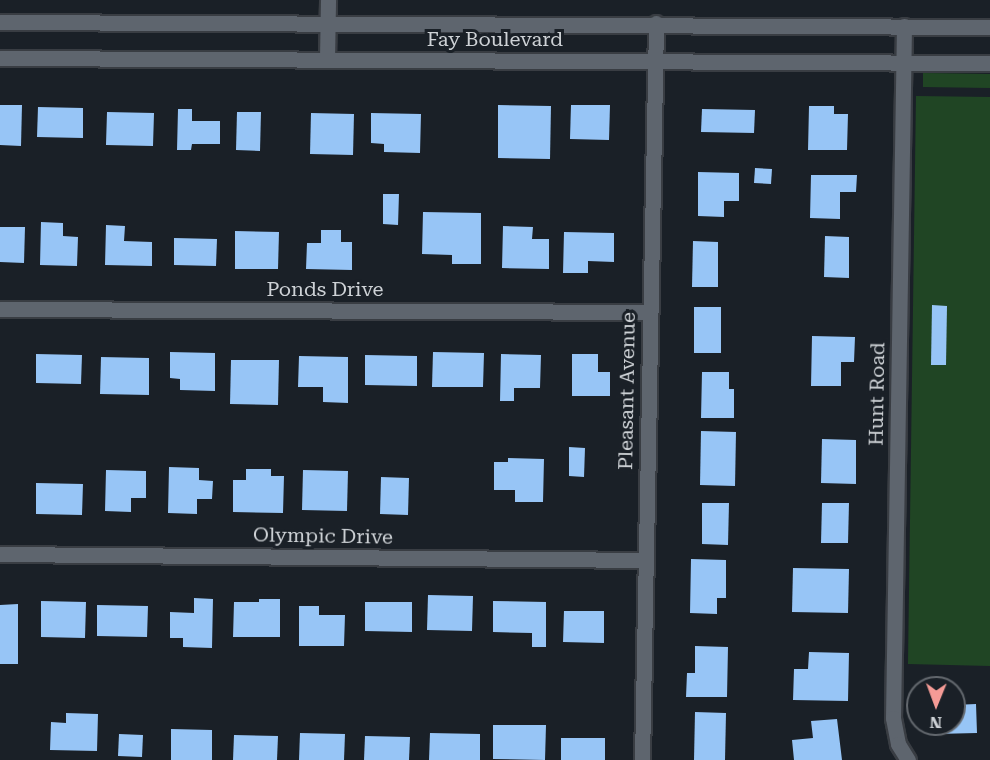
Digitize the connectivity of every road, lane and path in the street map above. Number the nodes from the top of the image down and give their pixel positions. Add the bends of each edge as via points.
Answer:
1 (328, 0) edge
2 (0, 22) edge
3 (327, 23) junction
4 (656, 23) junction
5 (904, 26) junction
6 (990, 27) edge
7 (0, 58) edge
8 (327, 59) junction
9 (655, 60) junction
10 (903, 63) junction
11 (990, 63) edge
12 (0, 309) edge
13 (649, 312) junction
14 (0, 554) edge
15 (646, 560) junction
16 (642, 760) edge
17 (908, 760) edge

1 - 3 street
2 - 3 street, Fay Boulevard
3 - 4 street, Fay Boulevard
3 - 8 street
4 - 5 street, Fay Boulevard
4 - 9 street, Pleasant Avenue
5 - 6 street, Fay Boulevard
5 - 10 street, Hunt Road
7 - 8 street, Fay Boulevard
8 - 9 street, Fay Boulevard
9 - 10 street, Fay Boulevard
9 - 13 street, Pleasant Avenue
10 - 11 street, Fay Boulevard
10 - 17 street, Hunt Road via 893,718 898,744
12 - 13 street, Ponds Drive
13 - 15 street, Pleasant Avenue
14 - 15 street, Olympic Drive
15 - 16 street, Pleasant Avenue

